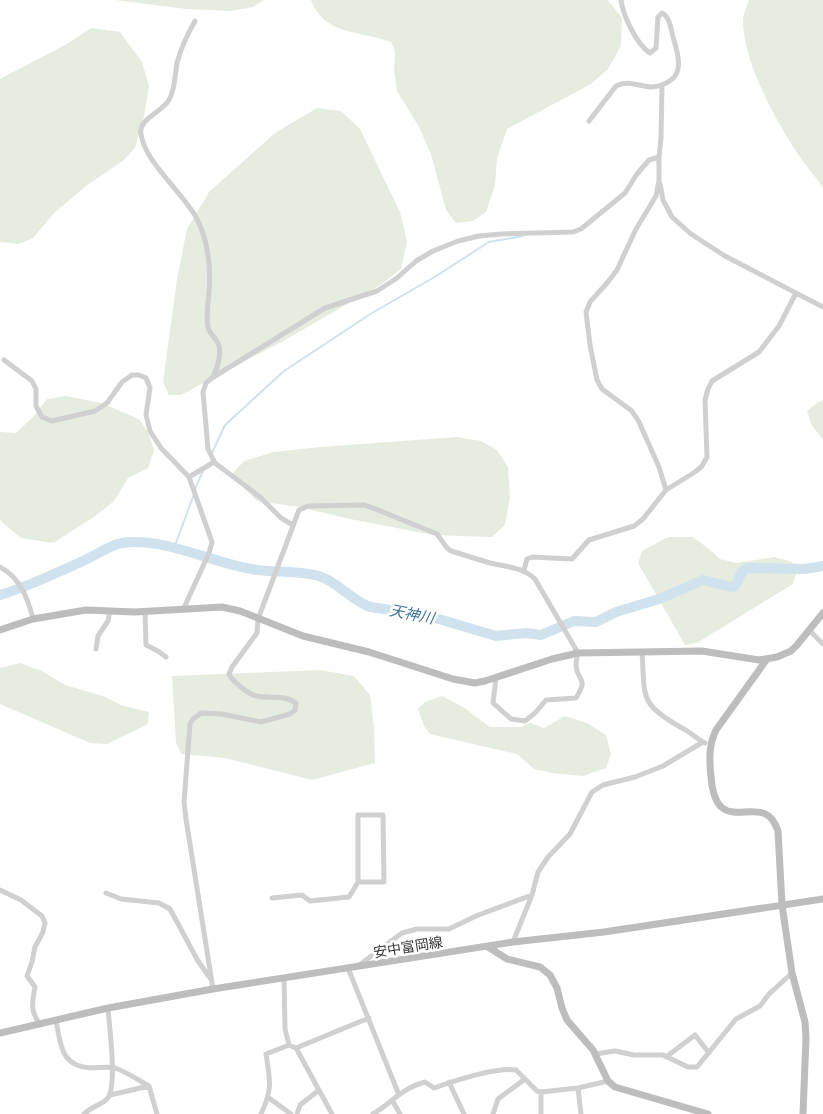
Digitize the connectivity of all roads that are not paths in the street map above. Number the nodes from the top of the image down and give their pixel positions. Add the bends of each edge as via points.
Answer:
1 (621, 0) edge
2 (195, 22) dead end
3 (662, 86) junction
4 (589, 121) dead end
5 (659, 157) junction
6 (659, 181) junction
7 (796, 293) junction
8 (823, 307) edge
9 (4, 360) dead end
10 (212, 378) junction
11 (214, 462) junction
12 (190, 477) junction
13 (666, 490) junction
14 (293, 525) junction
15 (0, 567) edge
16 (524, 570) junction
17 (183, 610) junction
18 (110, 611) junction
19 (145, 612) junction
20 (823, 613) edge
21 (33, 619) junction
22 (258, 619) junction
23 (0, 630) edge
24 (810, 631) junction
25 (823, 644) edge
26 (96, 649) dead end
27 (642, 652) junction
28 (578, 653) junction
29 (166, 657) dead end
30 (767, 659) junction
31 (496, 678) junction
32 (706, 743) junction
33 (358, 882) junction
34 (0, 890) edge
35 (106, 893) dead end
36 (532, 895) junction
37 (272, 898) dead end
38 (823, 899) edge
39 (782, 905) junction
40 (513, 942) junction
41 (488, 947) junction
42 (352, 968) junction
43 (792, 974) junction
44 (284, 978) junction
45 (212, 980) junction
46 (213, 989) junction
47 (108, 1008) junction
48 (369, 1018) junction
49 (56, 1021) junction
50 (40, 1025) junction
51 (0, 1033) edge
52 (290, 1045) junction
53 (296, 1048) junction
54 (709, 1052) junction
55 (595, 1054) junction
56 (666, 1057) junction
57 (113, 1067) junction
58 (525, 1079) junction
59 (608, 1081) junction
60 (449, 1082) junction
61 (149, 1086) junction
62 (578, 1088) junction
63 (318, 1090) junction
64 (541, 1092) junction
65 (110, 1095) junction
66 (399, 1095) junction
67 (269, 1098) junction
68 (392, 1100) junction
69 (84, 1114) edge
70 (157, 1114) edge
71 (261, 1114) edge
72 (291, 1114) edge
73 (298, 1114) edge
74 (332, 1114) edge
75 (374, 1114) edge
76 (400, 1114) edge
77 (464, 1114) edge
78 (493, 1114) edge
79 (541, 1114) edge
80 (581, 1114) edge
81 (708, 1114) edge
82 (803, 1114) edge

1 - 3 street via 629,24 650,53 656,48 658,17 664,14 668,21 679,66 676,77
2 - 10 street via 181,51 170,99 164,108 148,119 140,133 154,163 197,219 207,250 210,281 208,330 219,346 216,372
3 - 4 street via 650,88 621,83
3 - 5 street
5 - 6 street
5 - 10 street via 649,160 626,193 581,229 573,232 494,234 458,241 433,251 377,291 326,308
6 - 7 street via 664,200 678,223 725,256
6 - 13 street via 654,201 636,229 617,270 590,302 586,312 597,380 602,389 632,411 659,467
7 - 8 street
7 - 13 street via 779,326 759,352 712,382 706,400 707,457 695,472
9 - 12 street via 32,382 36,389 36,406 42,417 52,421 95,410 107,403 124,380 132,375 143,376 150,388 146,415 150,431 161,448
10 - 11 street via 203,392 208,449
11 - 12 street
11 - 14 street
12 - 17 street via 212,542
13 - 16 street via 634,526 589,540 572,559 527,559
14 - 16 street via 299,510 308,506 364,505 437,534 451,551
14 - 22 street
15 - 21 street via 8,571 28,598
16 - 28 street via 535,580
17 - 19 street
17 - 22 street via 222,607
18 - 19 street
18 - 21 street via 86,610
18 - 26 street via 108,621 98,636
19 - 29 street via 146,645
20 - 24 street
21 - 23 street
22 - 31 street via 303,636 369,652 453,679 475,683
22 - 45 street via 257,633 229,674 233,681 256,696 292,700 296,703 295,710 261,722 201,713 190,724 185,810
24 - 25 street
24 - 30 street via 791,651
27 - 28 street
27 - 30 street via 702,652
27 - 32 street via 644,693 650,706
28 - 31 street
28 - 31 street via 576,666 582,687 576,698 546,700 525,720 511,718 493,703
30 - 32 street
32 - 36 street via 663,766 603,784 592,792 570,834 538,872
32 - 39 street via 712,791 718,804 729,812 764,813 776,825
33 - 33 street via 358,815 383,815 384,882
33 - 37 street via 349,898 310,901 302,895
34 - 50 street via 21,900 42,916 45,923 27,976 36,987 31,1005
35 - 45 street via 121,899 159,903 170,909 198,962
36 - 40 street
36 - 42 street via 449,929 417,929 402,933
38 - 39 street, 安中富岡線
39 - 40 street, 安中富岡線
39 - 43 street
40 - 41 street, 安中富岡線
41 - 42 street, 安中富岡線
41 - 55 street via 507,959 546,971 557,988 567,1020
42 - 44 street, 安中富岡線
42 - 48 street
43 - 54 street via 760,1006 736,1019
43 - 82 street via 806,1038
44 - 46 street, 安中富岡線
44 - 52 street via 285,1029
45 - 46 street
46 - 47 street, 安中富岡線
47 - 49 street, 安中富岡線
47 - 57 street
48 - 53 street
48 - 66 street
49 - 50 street, 安中富岡線
49 - 57 street via 62,1051 68,1060 82,1067
50 - 51 street, 安中富岡線
52 - 53 street
52 - 67 street via 266,1054 271,1084
53 - 63 street
54 - 56 street via 697,1066 688,1067
54 - 56 street via 695,1035
55 - 56 street via 615,1051
55 - 59 street
57 - 61 street
57 - 65 street
58 - 60 street via 510,1069
58 - 64 street
58 - 78 street via 498,1099
59 - 62 street
59 - 81 street via 622,1090
60 - 66 street via 434,1088 425,1082 417,1084
60 - 77 street
61 - 65 street
61 - 70 street
62 - 64 street
62 - 80 street
63 - 73 street via 300,1106
63 - 74 street
64 - 79 street
65 - 69 street
66 - 68 street
67 - 71 street
67 - 72 street
68 - 75 street
68 - 76 street

